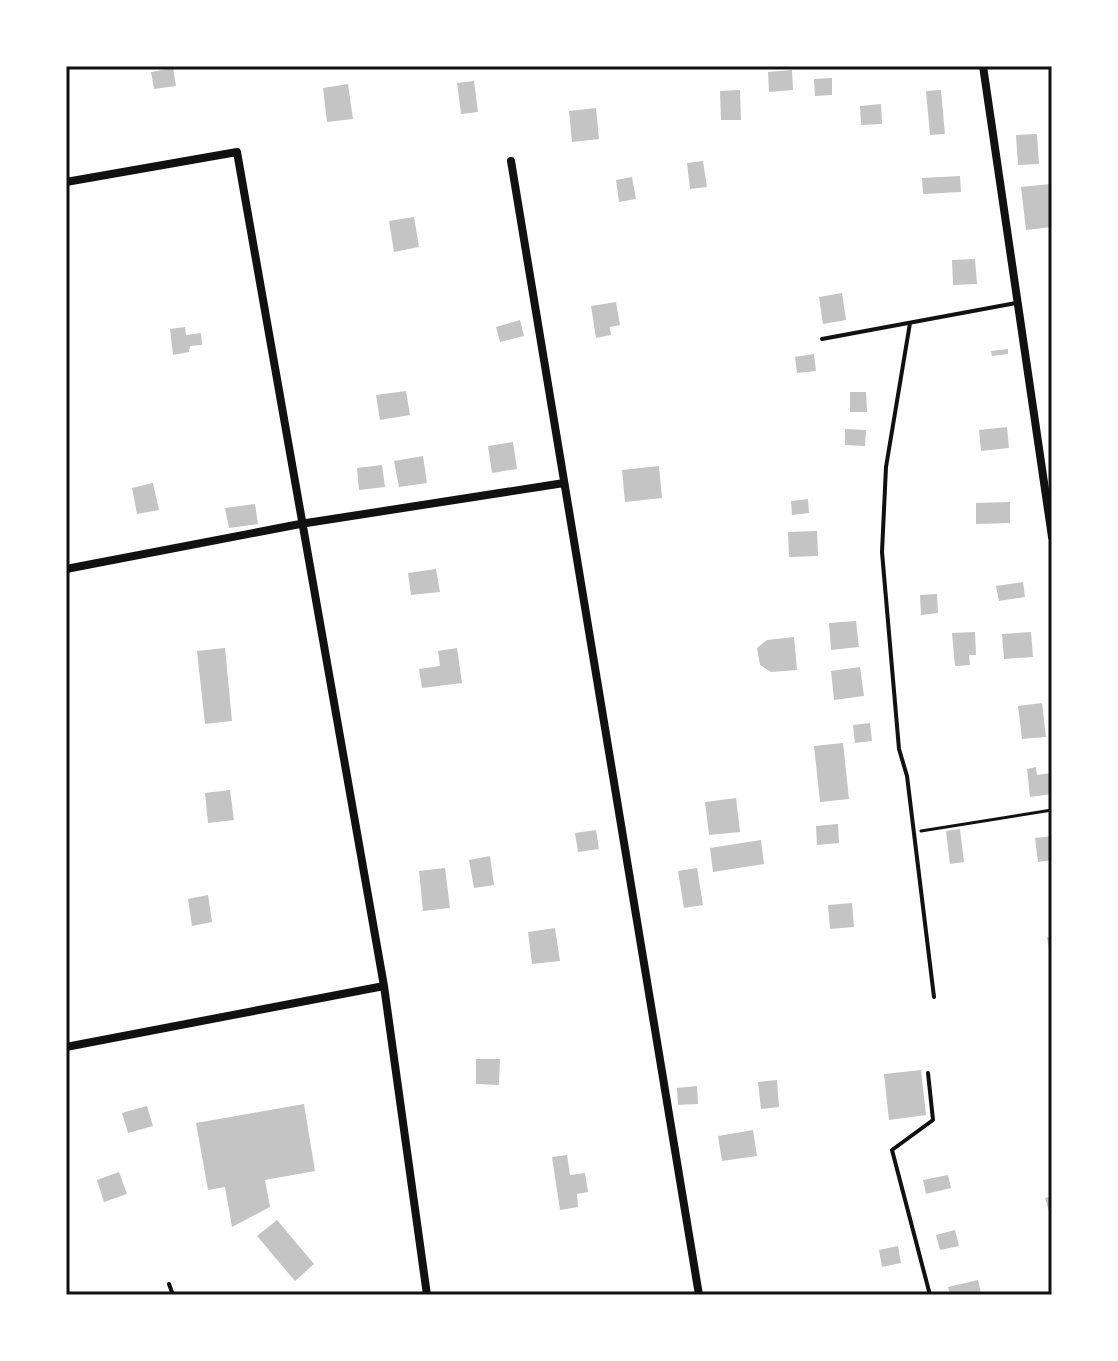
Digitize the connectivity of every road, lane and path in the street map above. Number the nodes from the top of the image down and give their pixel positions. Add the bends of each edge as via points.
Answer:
1 (983, 66) edge
2 (511, 161) dead end
3 (66, 182) edge
4 (1019, 303) junction
5 (910, 323) junction
6 (822, 339) dead end
7 (564, 483) junction
8 (300, 524) junction
9 (1052, 537) edge
10 (66, 569) edge
11 (1052, 810) edge
12 (914, 832) junction
13 (384, 986) junction
14 (934, 997) dead end
15 (66, 1047) edge
16 (928, 1073) dead end
17 (169, 1284) dead end
18 (173, 1295) edge
19 (427, 1295) edge
20 (699, 1295) edge
21 (930, 1295) edge

1 - 4 street
2 - 7 street
3 - 8 street via 237,152
4 - 5 lane
4 - 9 street
5 - 6 lane
5 - 12 lane via 886,467 882,552 899,749
7 - 8 street
7 - 20 street
8 - 10 street
8 - 13 street
11 - 12 path
12 - 14 lane
13 - 15 street
13 - 19 street
16 - 21 lane via 933,1120 892,1150
17 - 18 lane

